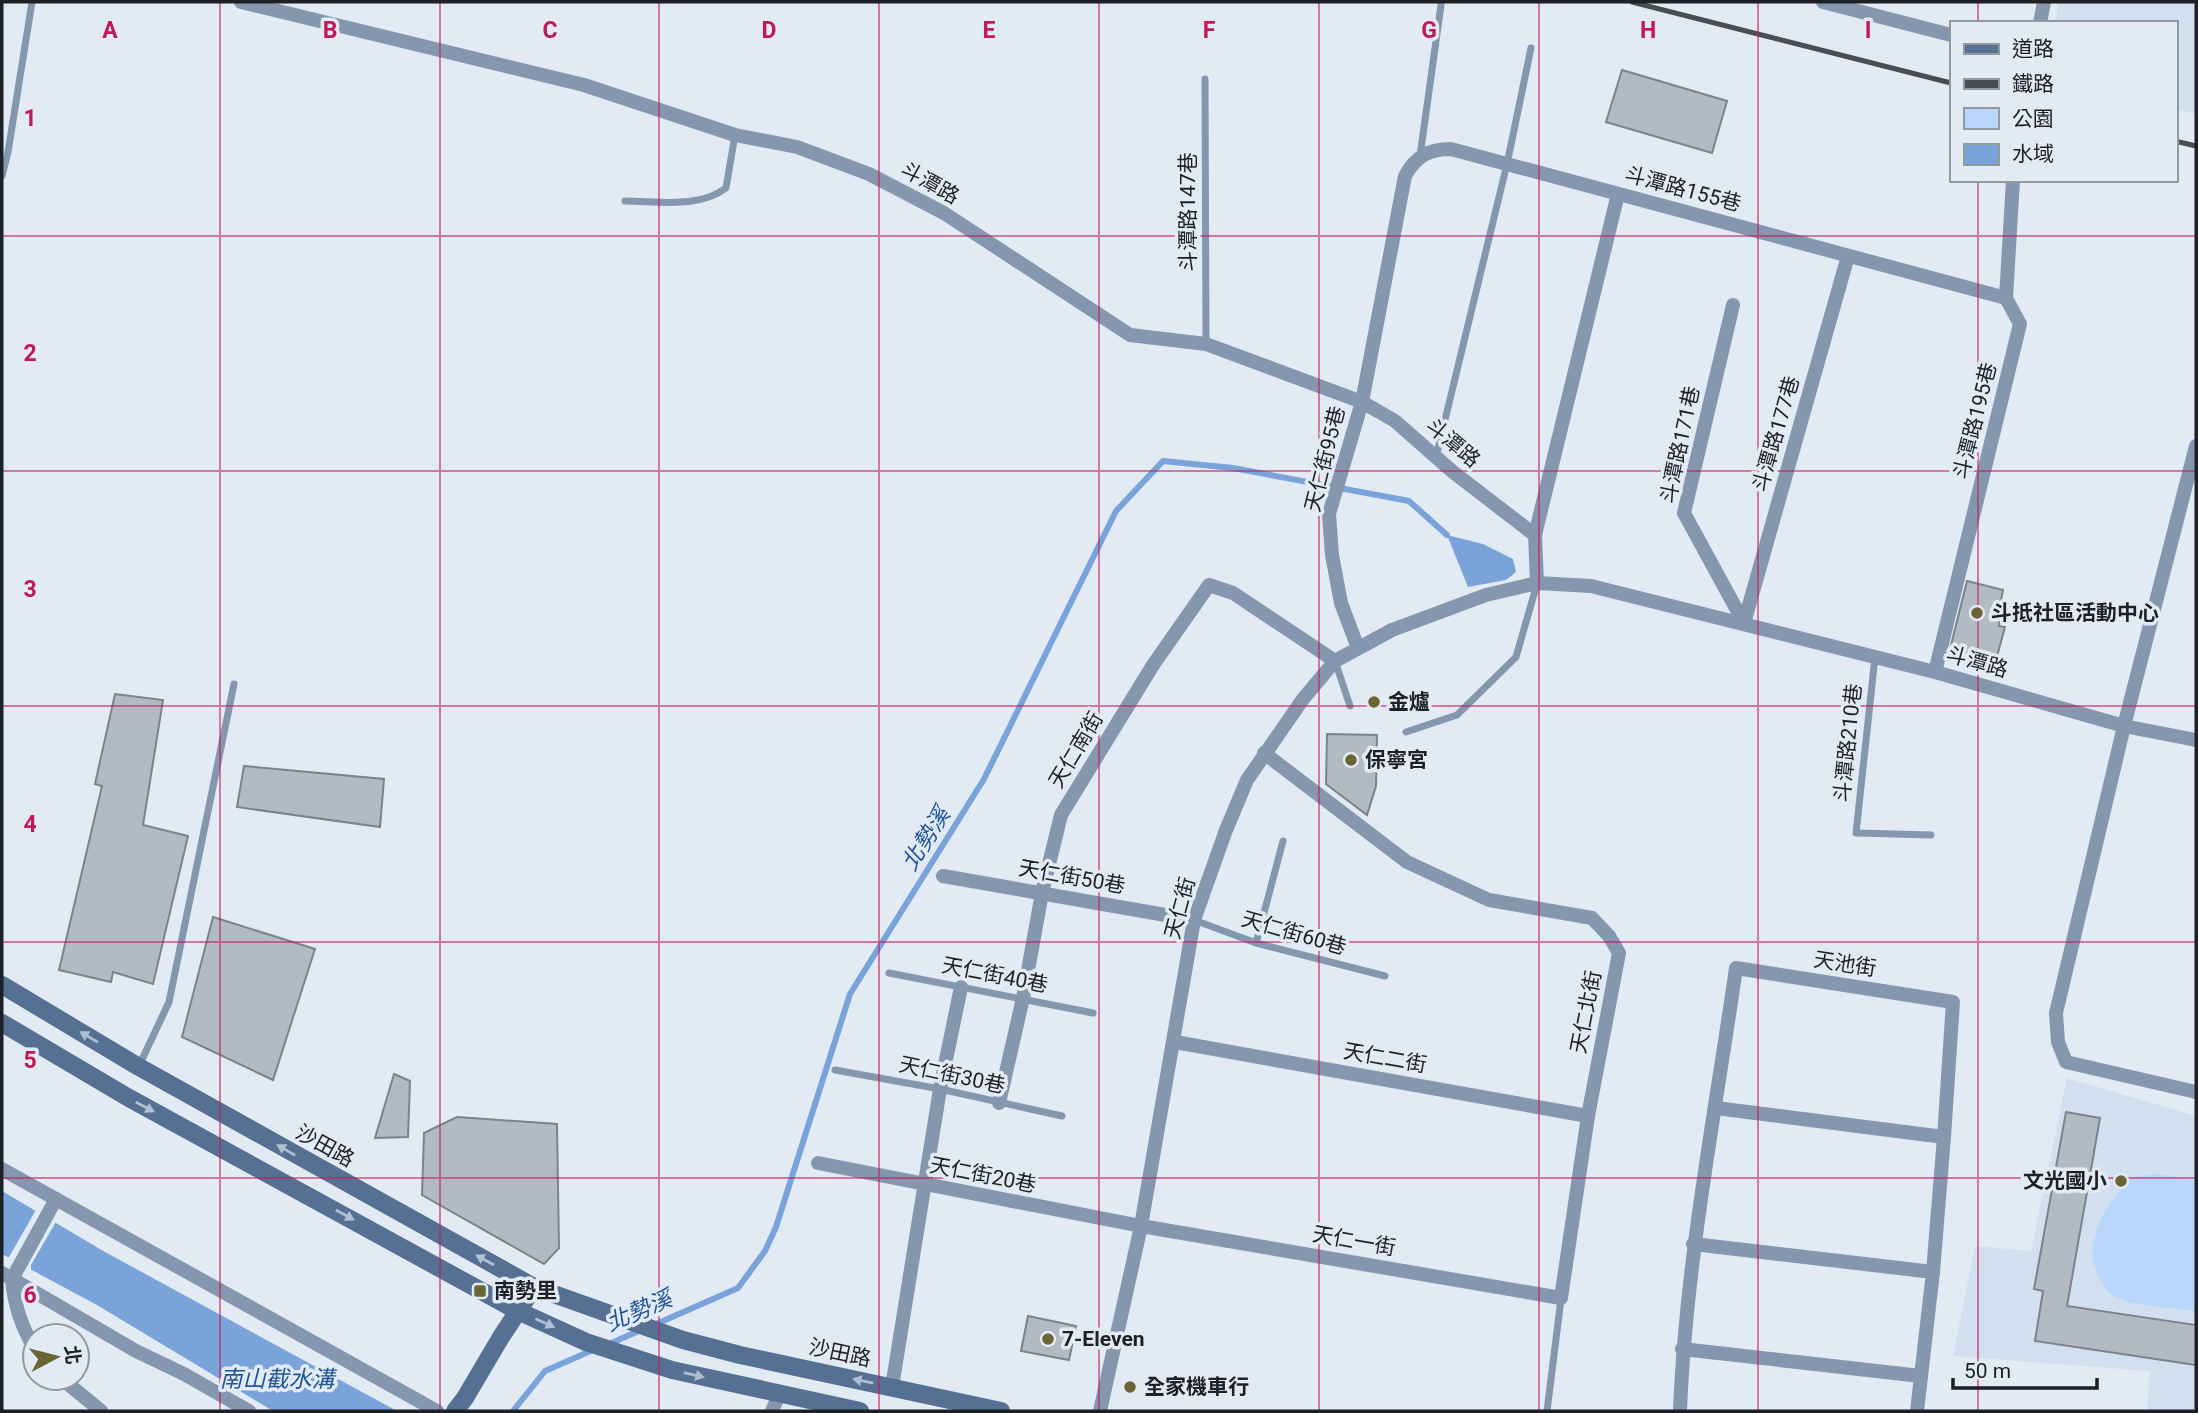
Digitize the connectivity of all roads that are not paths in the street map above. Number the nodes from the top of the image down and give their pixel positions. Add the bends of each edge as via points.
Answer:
1 (32, 2) edge
2 (241, 2) edge
3 (1823, 2) edge
4 (2044, 2) edge
5 (1441, 5) dead end
6 (2040, 21) edge
7 (1950, 35) edge
8 (1531, 48) dead end
9 (1205, 79) dead end
10 (735, 135) junction
11 (1420, 156) junction
12 (1507, 164) junction
13 (2, 176) edge
14 (2013, 182) edge
15 (1618, 194) junction
16 (625, 201) dead end
17 (1848, 256) junction
18 (2006, 299) junction
19 (1733, 304) dead end
20 (1206, 344) junction
21 (1362, 402) junction
22 (2196, 446) edge
23 (1436, 457) junction
24 (1535, 535) junction
25 (1537, 583) junction
26 (1744, 623) junction
27 (1358, 648) junction
28 (1875, 657) junction
29 (1335, 661) junction
30 (1936, 672) junction
31 (234, 684) dead end
32 (1350, 706) dead end
33 (2124, 726) junction
34 (1406, 732) dead end
35 (2196, 740) edge
36 (1264, 753) junction
37 (1931, 835) dead end
38 (1283, 841) dead end
39 (943, 876) dead end
40 (1042, 894) junction
41 (1194, 920) junction
42 (1256, 943) junction
43 (889, 972) dead end
44 (1385, 976) dead end
45 (2, 985) edge
46 (961, 987) junction
47 (1023, 998) junction
48 (1093, 1013) dead end
49 (2, 1023) edge
50 (1175, 1042) junction
51 (139, 1067) junction
52 (835, 1070) dead end
53 (940, 1089) junction
54 (2196, 1092) edge
55 (999, 1103) junction
56 (1716, 1108) junction
57 (1062, 1116) dead end
58 (1588, 1116) junction
59 (1944, 1137) junction
60 (818, 1163) dead end
61 (2, 1169) edge
62 (926, 1186) junction
63 (56, 1199) junction
64 (1141, 1226) junction
65 (1693, 1244) junction
66 (1933, 1272) junction
67 (7, 1276) edge
68 (534, 1287) junction
69 (1561, 1298) junction
70 (518, 1311) junction
71 (22, 1322) edge
72 (1682, 1349) junction
73 (1921, 1376) junction
74 (892, 1387) junction
75 (78, 1392) edge
76 (776, 1403) edge
77 (101, 1411) edge
78 (249, 1411) edge
79 (437, 1411) edge
80 (455, 1411) edge
81 (860, 1411) edge
82 (1002, 1411) edge
83 (1100, 1411) edge
84 (1547, 1411) edge
85 (1680, 1411) edge
86 (1917, 1411) edge

1 - 13 lane
2 - 10 street, 斗潭路 via 584,85
3 - 7 street
4 - 6 street
5 - 11 lane
8 - 12 lane
9 - 20 lane, 斗潭路147巷
10 - 16 lane via 726,188 714,197 692,202
10 - 20 street, 斗潭路 via 797,147 869,174 944,213 1130,335
11 - 12 street, 斗潭路155巷 via 1435,149 1451,149
11 - 21 street via 1405,176
12 - 15 street, 斗潭路155巷
12 - 23 lane
14 - 18 street, 斗潭路195巷
15 - 17 street, 斗潭路155巷
15 - 24 street
17 - 18 street, 斗潭路155巷
17 - 26 street, 斗潭路177巷
18 - 30 street, 斗潭路195巷 via 2020,324
19 - 26 street, 斗潭路171巷 via 1684,513
20 - 21 street, 斗潭路
21 - 23 street, 斗潭路 via 1395,421
21 - 27 street, 天仁街95巷 via 1329,514 1341,603
22 - 33 street
23 - 24 street, 斗潭路
24 - 25 street
25 - 26 street, 斗潭路 via 1591,586
25 - 27 street, 天仁街 via 1448,607
25 - 34 lane via 1517,657 1457,715
26 - 28 street, 斗潭路
27 - 29 street, 天仁街
28 - 30 street, 斗潭路
28 - 37 lane, 斗潭路210巷 via 1856,833
29 - 32 lane
29 - 36 street, 天仁街
29 - 40 street, 天仁南街 via 1233,593 1209,585 1153,665 1061,815
30 - 33 street, 斗潭路
31 - 51 lane via 169,1002
33 - 35 street, 斗潭路
33 - 54 street via 2056,1013 2057,1042 2066,1062
36 - 41 street, 天仁街 via 1231,818
36 - 58 street, 天仁北街 via 1407,862 1489,900 1592,918 1609,936 1619,953
38 - 42 lane
39 - 40 street, 天仁街50巷
40 - 41 street, 天仁街50巷
40 - 47 street, 天仁南街
41 - 42 lane, 天仁街60巷
41 - 50 street, 天仁街
42 - 44 lane, 天仁街60巷
43 - 46 lane, 天仁街40巷
51 -> 45 street, 沙田路
46 - 47 lane, 天仁街40巷
46 - 53 street
47 - 48 lane, 天仁街40巷
47 - 55 street, 天仁南街
49 -> 70 street via 129,1098
50 - 58 street, 天仁二街
50 - 64 street, 天仁街
68 -> 51 street, 沙田路
52 - 53 lane, 天仁街30巷
53 - 55 lane, 天仁街30巷
53 - 62 street
55 - 57 lane, 天仁街30巷
56 - 59 street
56 - 59 street, 天池街 via 1736,968 1953,1002
56 - 65 street, 天池街
58 - 69 street, 天仁北街
59 - 66 street, 天池街
60 - 62 street, 天仁街20巷
61 - 63 street
62 - 64 street, 天仁街20巷
62 - 74 street
63 - 67 street
63 - 79 street
64 - 69 street, 天仁一街
64 - 83 street, 天仁街
65 - 66 street
65 - 72 street, 天池街
66 - 73 street, 天池街
67 - 71 street
67 - 78 street
68 - 70 street
74 -> 68 street, 沙田路 via 740,1355
69 - 84 lane, 天仁北街
70 -> 76 street via 628,1357
70 - 80 street
72 - 73 street
72 - 85 street, 天池街
73 - 86 street, 天池街
74 - 82 street, 沙田路
75 - 77 street
76 - 81 street

